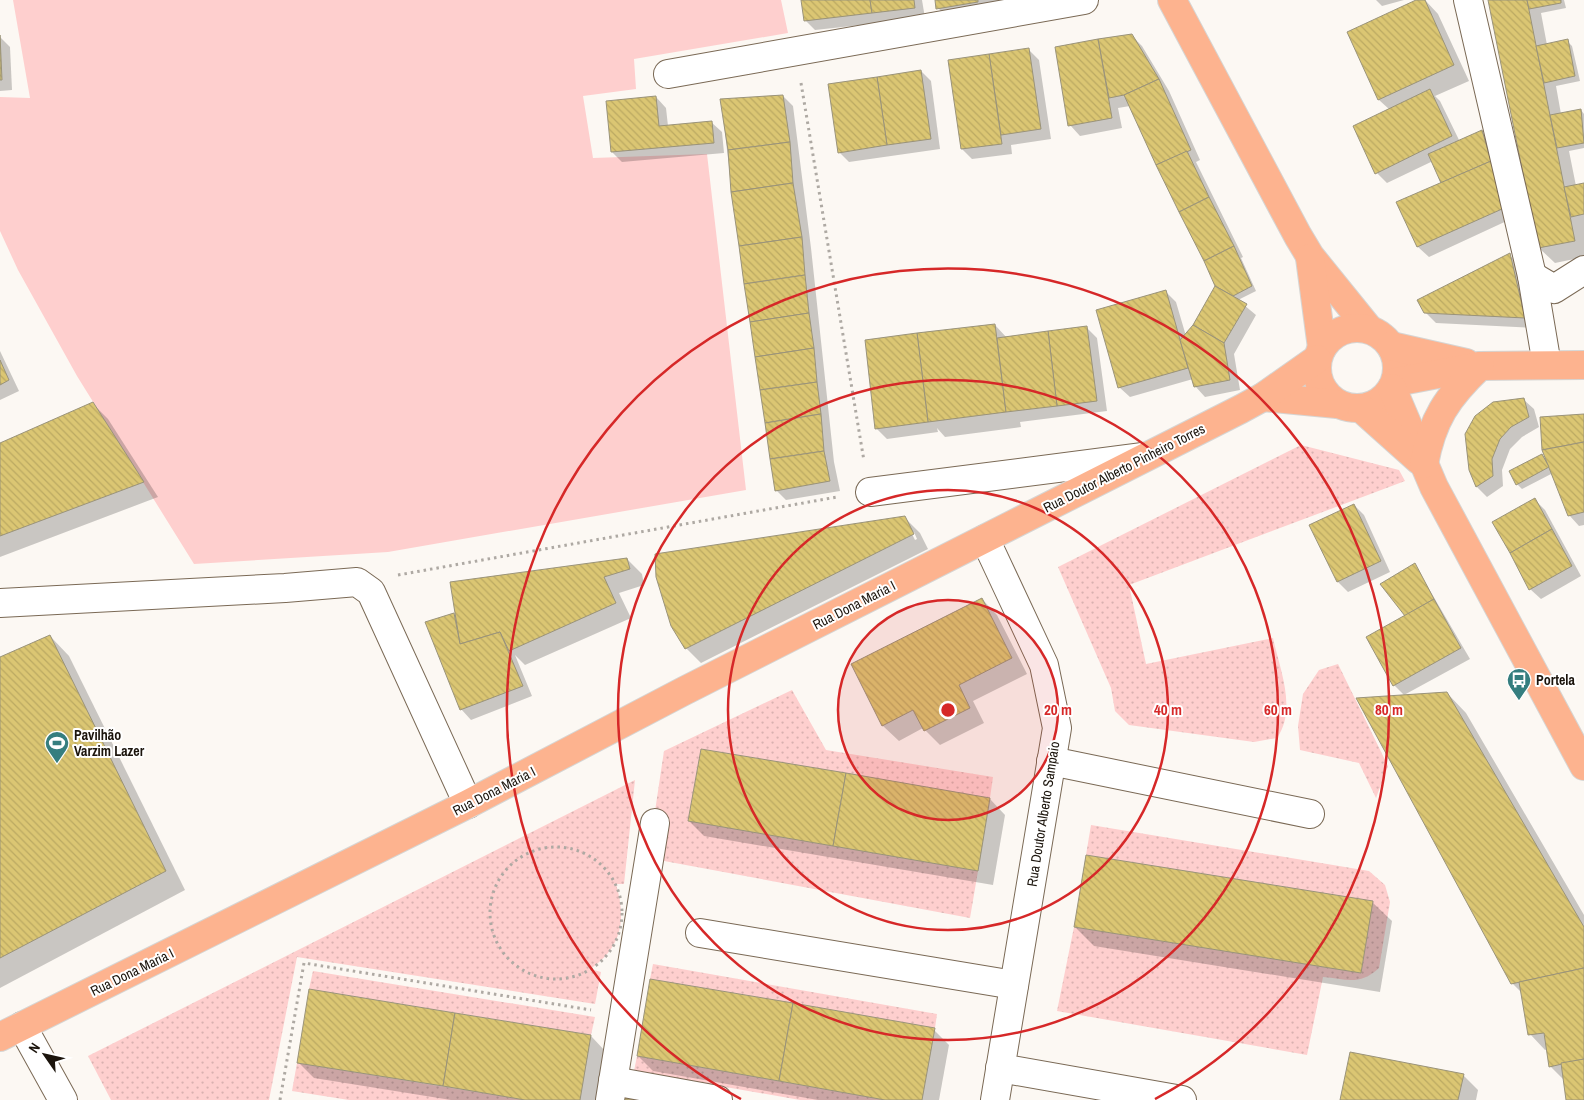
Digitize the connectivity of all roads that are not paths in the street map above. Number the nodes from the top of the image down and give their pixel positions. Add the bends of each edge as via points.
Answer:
1 (1084, 0) edge
2 (1172, 0) edge
3 (1468, 0) edge
4 (668, 74) dead end
5 (1310, 256) junction
6 (1584, 270) edge
7 (1532, 276) junction
8 (1369, 329) junction
9 (1391, 346) junction
10 (1320, 353) junction
11 (1546, 365) junction
12 (1584, 365) edge
13 (1480, 366) junction
14 (1394, 385) junction
15 (1263, 397) junction
16 (1349, 406) junction
17 (1144, 457) junction
18 (1424, 464) junction
19 (870, 492) road end
20 (985, 539) junction
21 (0, 603) edge
22 (1052, 761) junction
23 (1584, 766) edge
24 (468, 804) junction
25 (1310, 814) dead end
26 (655, 823) dead end
27 (700, 933) dead end
28 (1014, 985) junction
29 (11, 1032) edge
30 (1000, 1068) junction
31 (611, 1090) edge
32 (63, 1100) edge
33 (718, 1100) edge
34 (995, 1100) edge
35 (1182, 1100) edge

1 - 4 street
2 - 5 main road
3 - 7 street
5 - 8 main road
5 - 10 main road
6 - 7 street via 1554,289
7 - 11 street
8 - 9 main road
8 - 10 main road via 1348,329 1329,339
9 - 13 main road
9 - 14 main road via 1396,357
10 - 15 main road, Rua Doutor Alberto Pinheiro Torres
10 - 16 main road via 1317,372 1320,385 1327,396
11 - 12 main road
11 - 13 main road
13 - 14 main road
13 - 18 main road via 1457,387 1440,412 1429,439
14 - 16 main road via 1379,402
14 - 18 main road
15 - 16 main road
15 - 17 main road, Rua Doutor Alberto Pinheiro Torres
16 - 18 main road
17 - 19 street
17 - 20 main road, Rua Doutor Alberto Pinheiro Torres
18 - 23 main road
20 - 22 street, Rua Doutor Alberto Sampaio via 1044,665 1056,728
20 - 24 main road, Rua Dona Maria I
21 - 24 street via 357,582 371,592
22 - 25 street
22 - 28 street, Rua Doutor Alberto Sampaio
24 - 29 main road, Rua Dona Maria I
26 - 31 street
27 - 28 street
28 - 30 street, Rua Doutor Alberto Sampaio
29 - 32 street
30 - 34 street, Rua Doutor Alberto Sampaio
30 - 35 street
31 - 33 street

